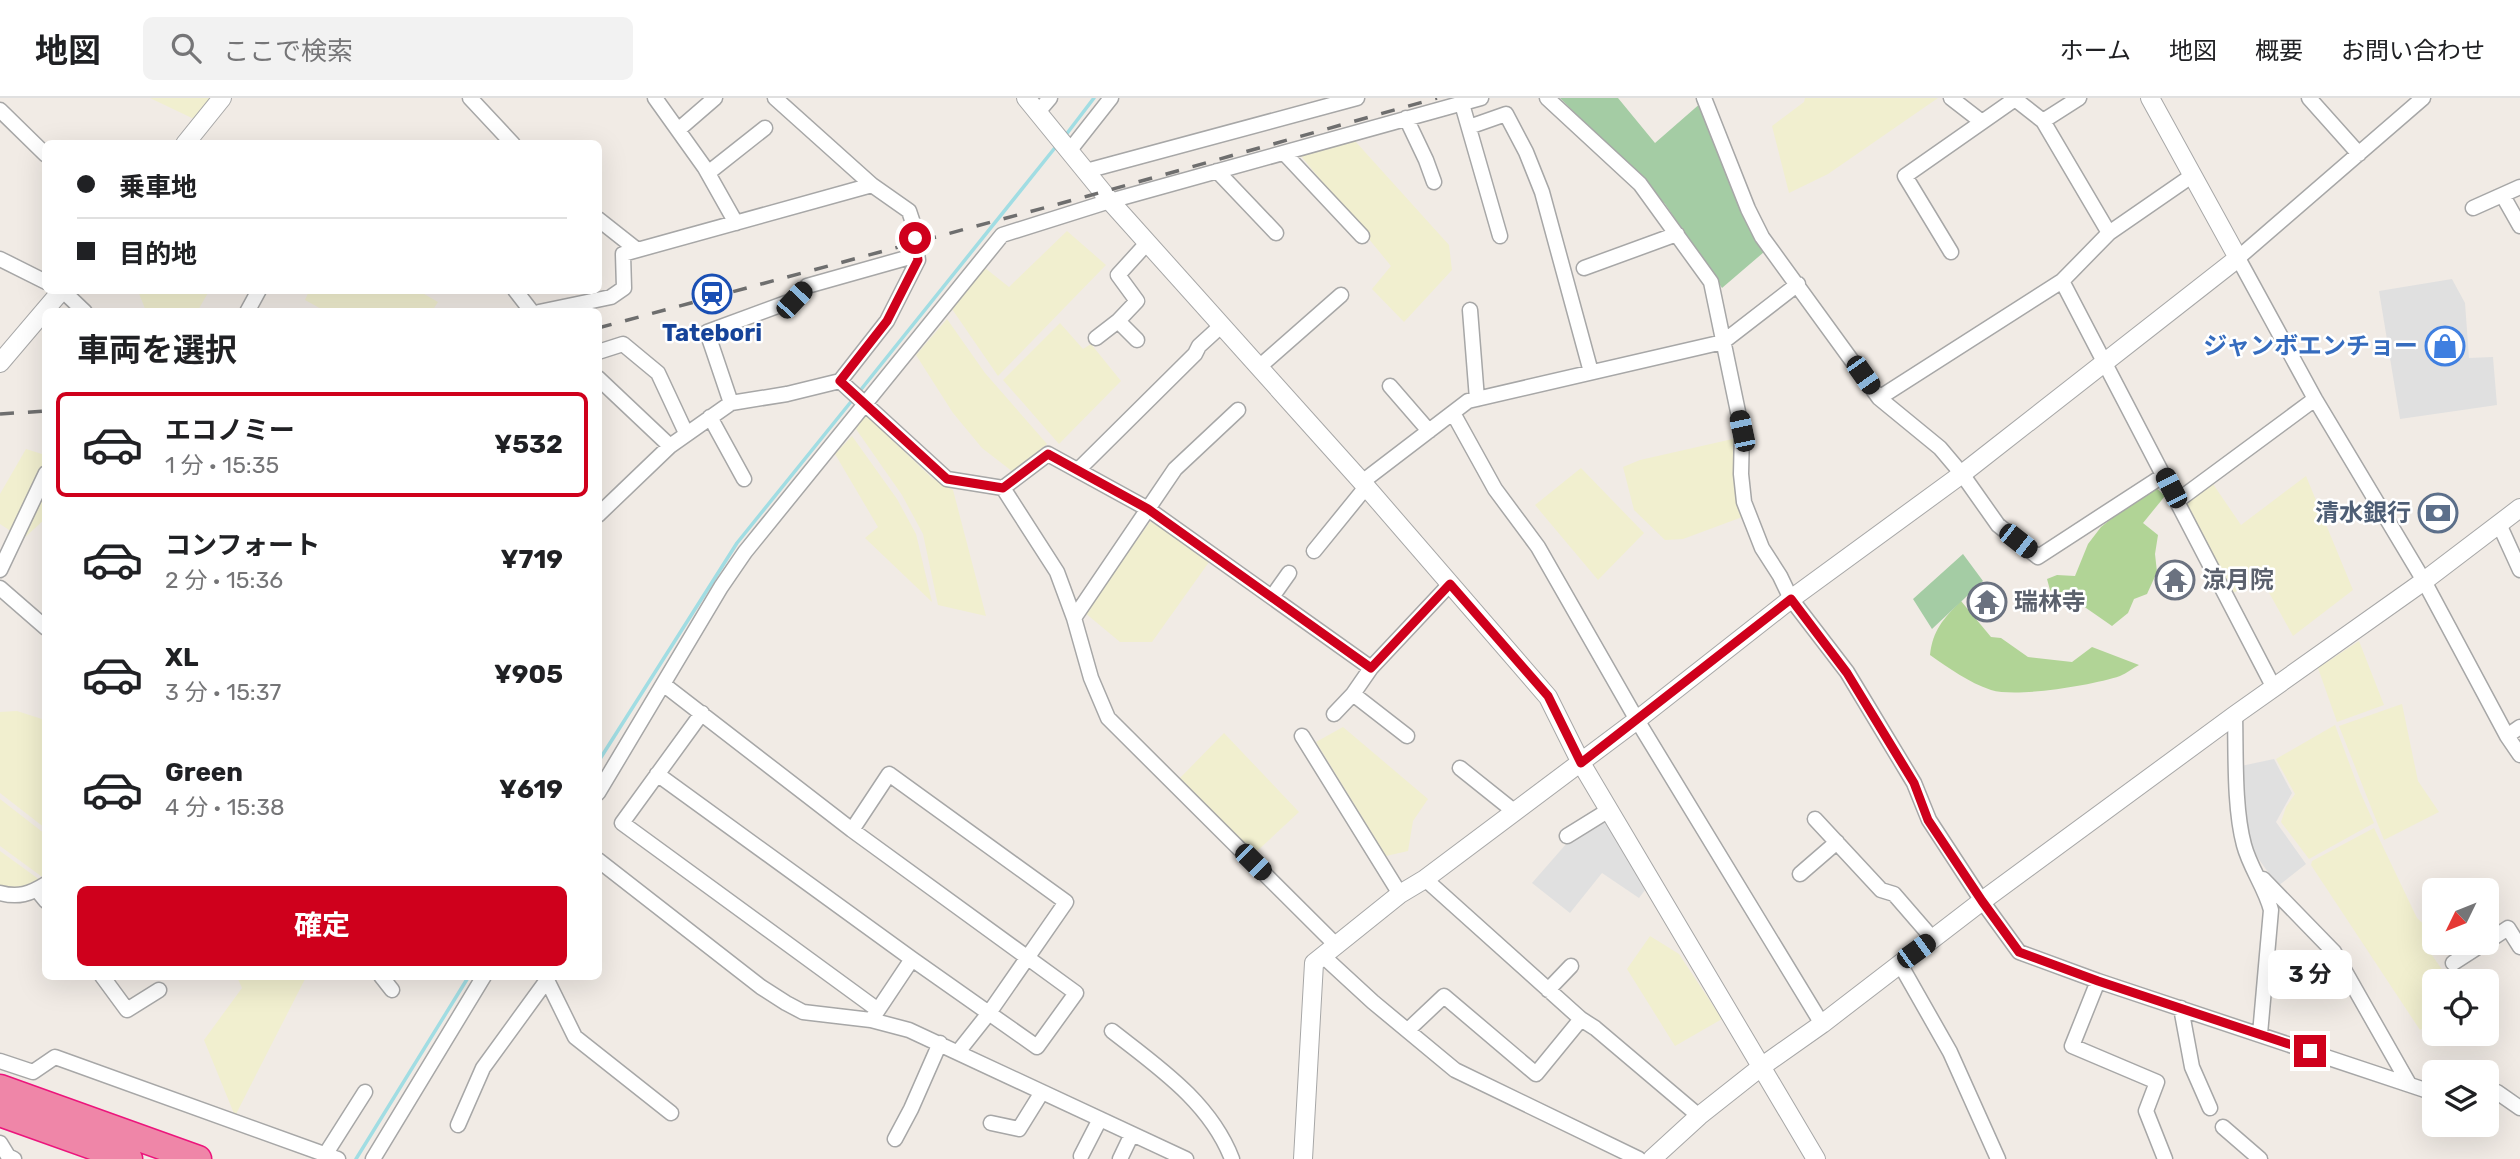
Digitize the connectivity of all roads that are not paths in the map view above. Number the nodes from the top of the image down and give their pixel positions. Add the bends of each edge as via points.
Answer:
1 (222, 98) edge
2 (470, 98) edge
3 (655, 98) edge
4 (715, 98) edge
5 (775, 98) edge
6 (1111, 98) edge
7 (1357, 98) edge
8 (1481, 98) edge
9 (1547, 98) edge
10 (1704, 98) edge
11 (1951, 98) edge
12 (2015, 98) edge
13 (2079, 98) edge
14 (2150, 98) edge
15 (2309, 98) edge
16 (2423, 98) edge
17 (1462, 104) junction
18 (1039, 107) edge
19 (0, 110) edge
20 (1406, 118) junction
21 (2043, 121) junction
22 (1982, 122) junction
23 (1469, 127) junction
24 (765, 128) dead end
25 (678, 130) junction
26 (188, 140) edge
27 (509, 140) edge
28 (1070, 150) junction
29 (42, 151) edge
30 (1284, 153) junction
31 (2359, 154) junction
32 (1086, 171) junction
33 (1217, 172) junction
34 (708, 173) junction
35 (2193, 175) junction
36 (1434, 182) dead end
37 (872, 185) junction
38 (2520, 187) edge
39 (2503, 196) junction
40 (1111, 201) junction
41 (2473, 208) dead end
42 (602, 222) edge
43 (736, 223) junction
44 (2520, 226) edge
45 (1276, 233) dead end
46 (2109, 233) junction
47 (1677, 234) junction
48 (1362, 236) dead end
49 (1500, 236) dead end
50 (1148, 242) junction
51 (636, 249) junction
52 (1951, 252) dead end
53 (917, 255) junction
54 (2238, 258) junction
55 (0, 259) edge
56 (1584, 268) dead end
57 (42, 280) edge
58 (2062, 281) junction
59 (1798, 284) junction
60 (59, 294) edge
61 (65, 294) edge
62 (518, 294) edge
63 (1341, 295) dead end
64 (47, 308) edge
65 (81, 308) edge
66 (529, 308) edge
67 (559, 308) edge
68 (1470, 310) dead end
69 (42, 314) edge
70 (1118, 321) junction
71 (1222, 325) junction
72 (1096, 338) dead end
73 (1137, 340) dead end
74 (1723, 342) junction
75 (602, 351) edge
76 (0, 363) edge
77 (2106, 363) junction
78 (1259, 367) junction
79 (1591, 372) junction
80 (840, 381) junction
81 (602, 383) edge
82 (1390, 386) dead end
83 (1879, 398) junction
84 (1478, 399) junction
85 (2315, 399) junction
86 (731, 403) junction
87 (866, 403) junction
88 (1238, 410) dead end
89 (1453, 412) junction
90 (710, 417) junction
91 (1429, 431) junction
92 (686, 433) junction
93 (670, 446) junction
94 (1079, 469) junction
95 (1962, 474) junction
96 (2164, 475) junction
97 (744, 479) dead end
98 (42, 481) edge
99 (1364, 485) junction
100 (1003, 488) junction
101 (2177, 501) junction
102 (2520, 508) edge
103 (1148, 509) junction
104 (602, 511) edge
105 (2499, 524) junction
106 (1314, 551) dead end
107 (0, 570) edge
108 (2520, 570) edge
109 (1289, 573) dead end
110 (2424, 580) junction
111 (1450, 584) junction
112 (0, 588) edge
113 (1272, 597) junction
114 (1791, 599) junction
115 (1074, 618) junction
116 (42, 625) edge
117 (1371, 668) junction
118 (663, 684) junction
119 (2274, 688) junction
120 (1353, 694) junction
121 (702, 713) junction
122 (1334, 714) dead end
123 (2235, 715) junction
124 (1637, 720) junction
125 (2520, 727) edge
126 (1302, 736) dead end
127 (1407, 736) dead end
128 (2507, 736) junction
129 (2520, 755) edge
130 (1581, 763) junction
131 (1460, 768) dead end
132 (657, 774) junction
133 (602, 786) edge
134 (1609, 810) junction
135 (1515, 812) junction
136 (1815, 819) dead end
137 (852, 830) junction
138 (1567, 836) dead end
139 (1837, 842) junction
140 (602, 863) edge
141 (2257, 873) junction
142 (1800, 874) dead end
143 (1426, 879) junction
144 (42, 892) edge
145 (0, 893) edge
146 (1400, 894) junction
147 (1982, 901) junction
148 (2499, 933) edge
149 (1933, 939) junction
150 (2520, 947) edge
151 (1329, 950) junction
152 (2464, 956) edge
153 (1026, 958) junction
154 (912, 960) junction
155 (2453, 963) dead end
156 (1900, 964) junction
157 (1571, 966) dead end
158 (105, 980) edge
159 (384, 980) edge
160 (482, 980) edge
161 (545, 980) edge
162 (546, 980) edge
163 (2098, 981) junction
164 (159, 990) dead end
165 (392, 990) dead end
166 (1548, 990) junction
167 (2181, 1008) junction
168 (989, 1013) junction
169 (874, 1015) junction
170 (1581, 1019) junction
171 (1822, 1024) junction
172 (1408, 1030) junction
173 (1112, 1031) dead end
174 (2260, 1034) junction
175 (940, 1043) junction
176 (958, 1052) junction
177 (0, 1061) edge
178 (1761, 1068) junction
179 (2409, 1084) junction
180 (0, 1088) edge
181 (2422, 1089) edge
182 (1042, 1092) junction
183 (365, 1093) dead end
184 (2499, 1093) edge
185 (2210, 1108) dead end
186 (2520, 1108) edge
187 (18, 1111) edge
188 (671, 1113) dead end
189 (1699, 1116) junction
190 (1100, 1119) junction
191 (992, 1124) dead end
192 (458, 1125) dead end
193 (2223, 1127) dead end
194 (1132, 1134) junction
195 (895, 1139) dead end
196 (0, 1143) edge
197 (1080, 1155) edge
198 (332, 1157) edge
199 (1179, 1158) edge
200 (15, 1159) edge
201 (129, 1159) edge
202 (198, 1159) edge
203 (373, 1159) edge
204 (1120, 1159) edge
205 (1232, 1159) edge
206 (1303, 1159) edge
207 (1639, 1159) edge
208 (1652, 1159) edge
209 (1816, 1159) edge
210 (1998, 1159) edge
211 (2165, 1159) edge
212 (2260, 1159) edge

1 - 26 street
2 - 27 street
3 - 25 street
4 - 25 street
5 - 37 street
6 - 28 street
7 - 32 street
8 - 17 street
9 - 47 street via 1640,184
10 - 59 street via 1762,237
11 - 22 street
12 - 21 street
12 - 22 street
13 - 21 street
14 - 35 street
15 - 31 street
16 - 31 street
17 - 20 street
17 - 23 street
18 - 28 street
19 - 29 street
20 - 30 street
20 - 36 street
21 - 46 street
22 - 52 street via 1905,176
23 - 49 street
23 - 79 street via 1506,114 1526,152 1542,192
24 - 34 street
25 - 34 street
28 - 32 street
30 - 33 street
30 - 48 street
31 - 54 street
32 - 40 street
33 - 40 street
33 - 45 street
34 - 43 street
35 - 46 street
35 - 54 street
37 - 43 street
37 - 53 street via 909,211
38 - 39 street
39 - 41 street
39 - 44 street
40 - 50 street
40 - 87 street via 1002,235
42 - 51 street
43 - 51 street
46 - 58 street
47 - 56 street
47 - 74 street via 1711,282
50 - 70 street via 1118,275 1137,301
50 - 71 street
51 - 67 street via 623,254 624,288 611,298
53 - 80 street via 887,321
53 - 86 street via 807,286 794,300 707,332
54 - 77 street
54 - 85 street
55 - 57 street
58 - 77 street
58 - 83 street
59 - 74 street
59 - 83 street
60 - 64 street
61 - 65 street
62 - 66 street
63 - 78 street
68 - 84 street
69 - 76 street
70 - 72 street
70 - 73 street
71 - 78 street
71 - 94 street
74 - 79 street
74 - 114 street via 1742,431 1744,502 1762,548
75 - 92 street via 623,344 658,373
77 - 95 street
77 - 96 street
78 - 99 street
79 - 84 street
80 - 86 street
80 - 87 street
81 - 93 street
82 - 91 street
83 - 95 street via 1940,447
84 - 89 street
85 - 101 street
85 - 110 street
86 - 90 street
87 - 100 street via 947,479
87 - 118 street via 745,552
88 - 103 street via 1175,469
89 - 91 street
89 - 124 street via 1495,489 1538,547
90 - 92 street
90 - 97 street
91 - 99 street
92 - 93 street
93 - 104 street
94 - 100 street via 1048,454
94 - 103 street
95 - 96 street via 1998,526 2038,556
95 - 114 street
96 - 101 street
98 - 107 street
99 - 106 street
99 - 111 street
100 - 115 street via 1057,572
101 - 119 street
102 - 105 street
103 - 113 street
103 - 115 street
105 - 108 street
105 - 110 street
109 - 113 street
110 - 119 street
110 - 128 street
111 - 117 street
111 - 130 street via 1548,696
112 - 116 street
113 - 117 street
114 - 124 street
114 - 147 street via 1847,673 1914,783 1928,820
115 - 151 street via 1108,718
117 - 120 street
118 - 121 street
118 - 133 street
119 - 123 street
120 - 122 street
120 - 127 street
121 - 132 street
121 - 137 street
123 - 141 street via 2240,824
123 - 147 street
124 - 130 street
124 - 171 street
125 - 128 street
126 - 146 street
128 - 129 street
130 - 134 street
130 - 135 street
131 - 135 street
132 - 154 street
132 - 169 street via 622,823
134 - 138 street
134 - 178 street
135 - 143 street
136 - 139 street
137 - 153 street
137 - 153 street via 889,774 1066,902
139 - 142 street
139 - 149 street via 1881,890 1894,894
140 - 169 street via 786,1003 803,1012
141 - 174 street via 2272,910
141 - 179 street via 2334,952
143 - 146 street
143 - 166 street
144 - 145 street
146 - 151 street
147 - 149 street
147 - 163 street via 2019,952
148 - 150 street via 2508,928
149 - 156 street
151 - 172 street via 1373,1002
151 - 206 street via 1314,963
152 - 155 street
153 - 168 street
153 - 168 street via 1076,993 1037,1047
154 - 168 street
154 - 169 street
156 - 171 street
156 - 210 street via 1950,1052
157 - 166 street
158 - 164 street via 127,1010
159 - 165 street
160 - 203 street
161 - 192 street via 483,1068
162 - 188 street via 575,1037
163 - 167 street
163 - 211 street via 2072,1046 2157,1082 2146,1111
166 - 170 street
167 - 174 street
167 - 185 street via 2192,1067
168 - 176 street
169 - 175 street
170 - 172 street via 1536,1074 1444,996
170 - 189 street
171 - 178 street
172 - 207 street via 1455,1070
173 - 205 street via 1191,1097 1219,1132
174 - 179 street
175 - 176 street
175 - 195 street
176 - 182 street
177 - 198 street via 33,1072 55,1057
178 - 189 street
178 - 209 street
179 - 181 street
180 - 187 highway
182 - 190 street
182 - 191 street via 1019,1129
183 - 198 street
184 - 186 street
187 - 201 highway
187 - 202 highway
189 - 208 street
190 - 194 street
190 - 197 street
193 - 212 street
194 - 199 street
194 - 204 street
196 - 200 street

